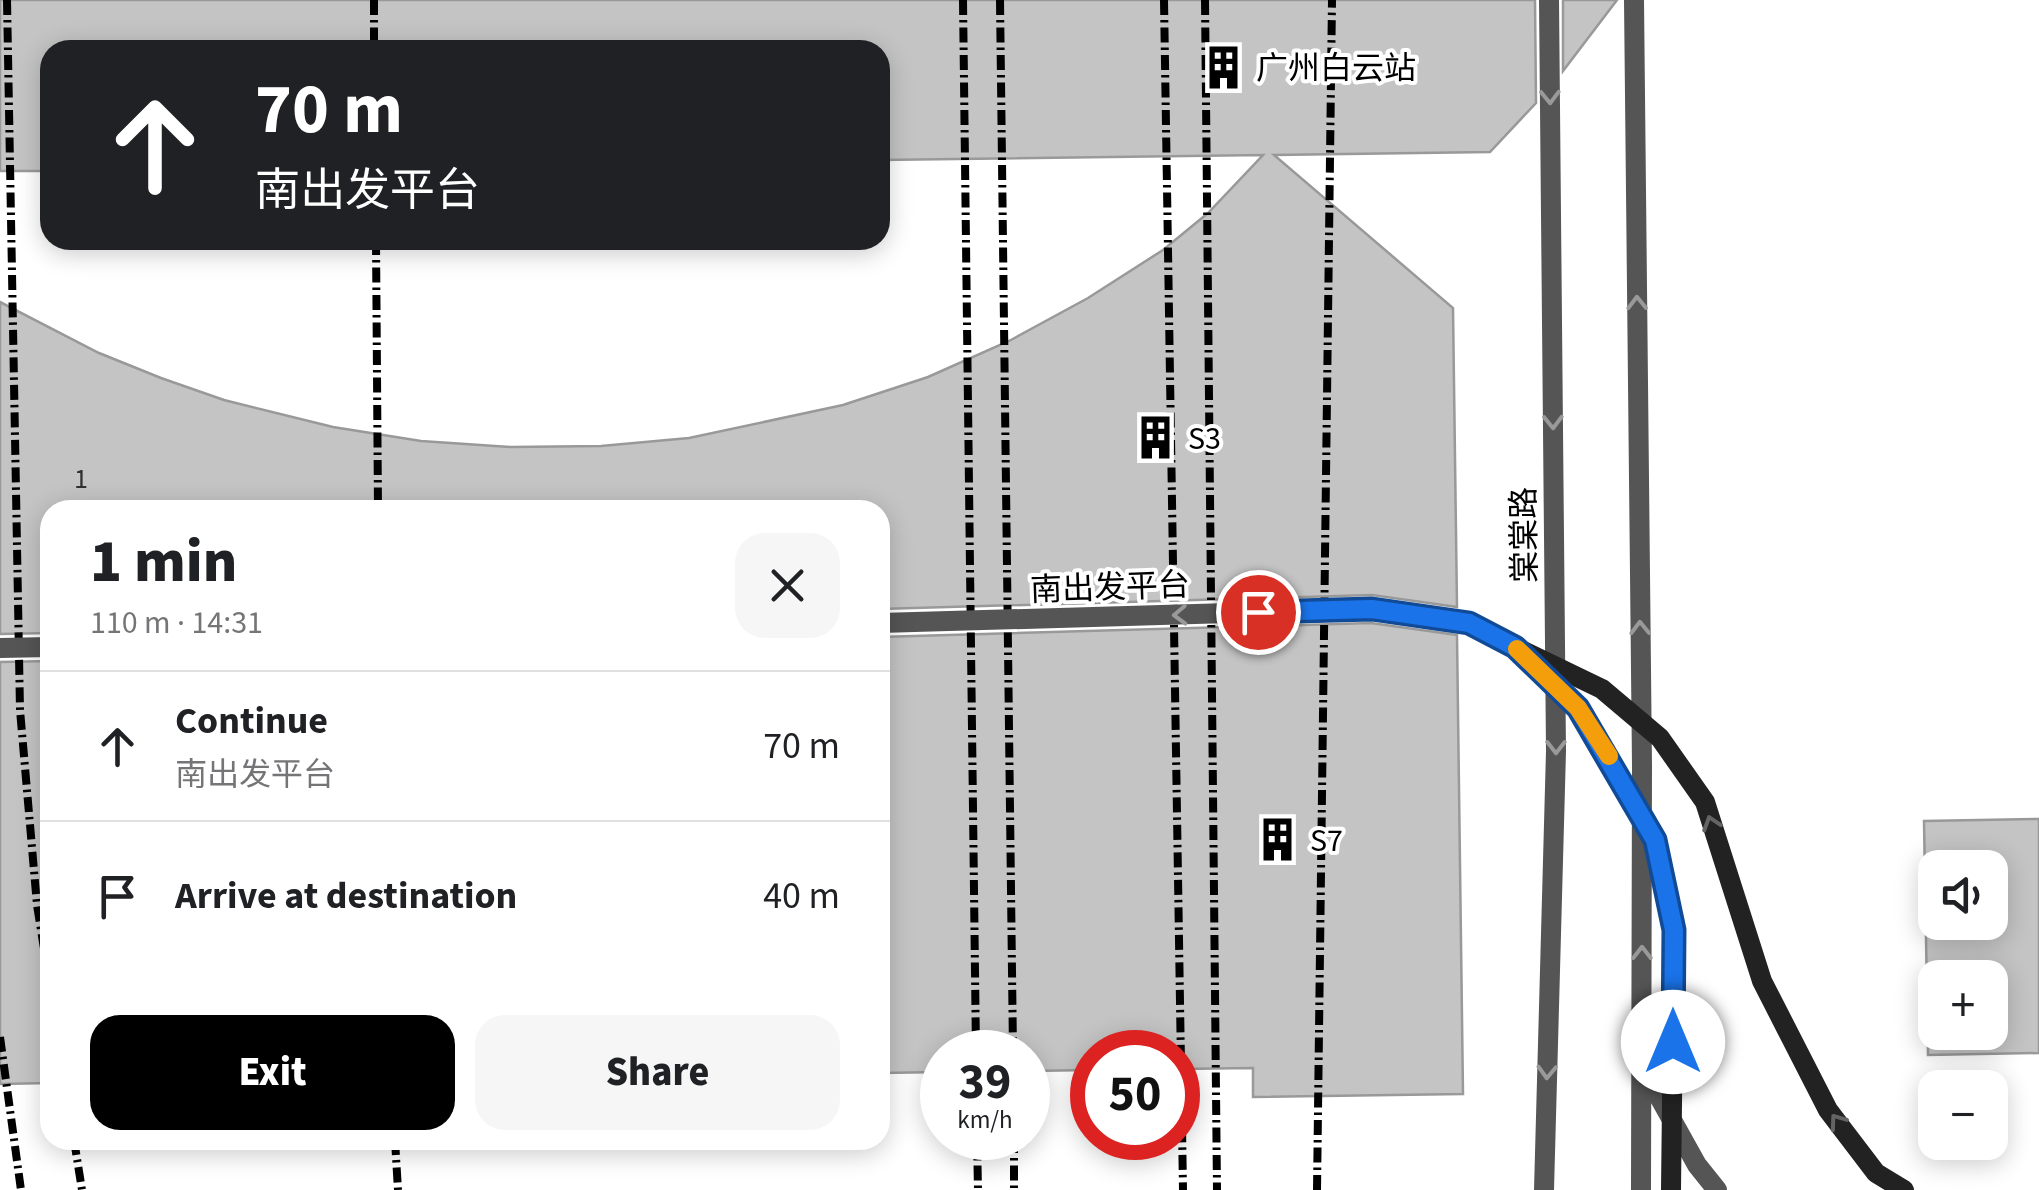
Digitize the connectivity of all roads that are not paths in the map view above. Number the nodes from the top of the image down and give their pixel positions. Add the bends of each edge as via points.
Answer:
1 (1548, 0) edge
2 (1634, 0) edge
3 (890, 623) edge
4 (40, 647) edge
5 (1515, 647) junction
6 (0, 648) edge
7 (1642, 1066) junction
8 (1544, 1190) edge
9 (1641, 1190) edge
10 (1671, 1190) edge
11 (1717, 1190) edge
12 (1904, 1190) edge

1 -> 8 street, 棠棠路 via 1556,751
7 -> 2 street
5 -> 3 street, 南出发平台, bridge via 1469,623 1372,609
4 - 6 street, bridge
5 - 10 main road, bridge via 1578,708 1655,840 1674,930
12 -> 5 main road, bridge via 1876,1172 1828,1110 1762,982 1704,802 1660,738 1602,689
7 - 9 street
7 - 11 street

